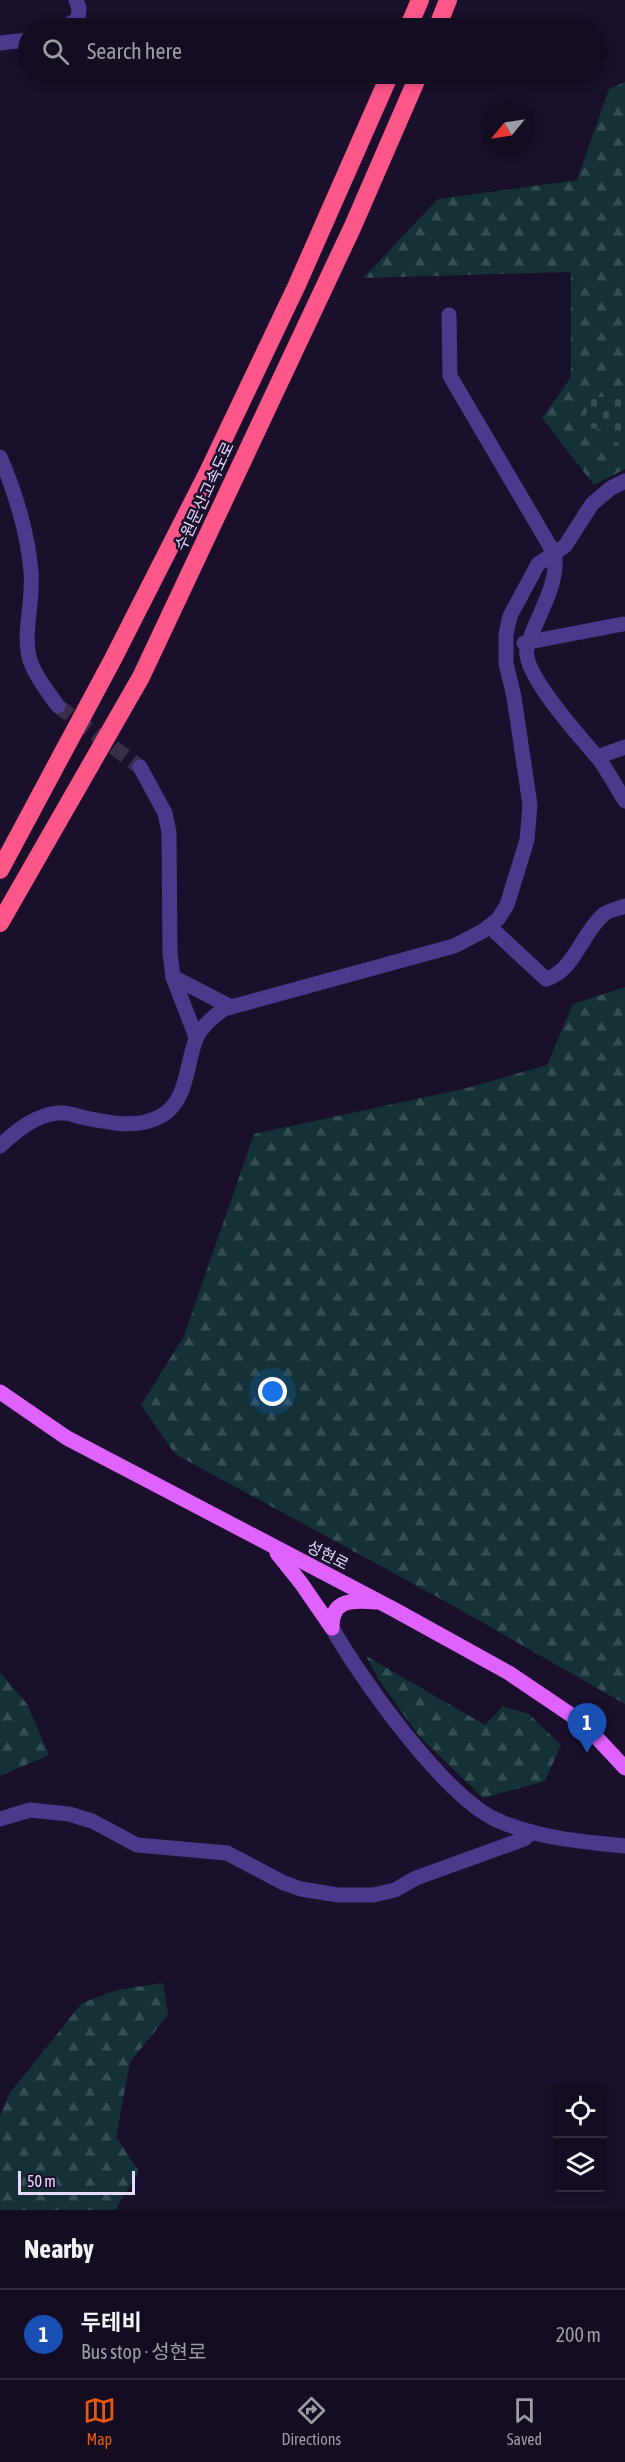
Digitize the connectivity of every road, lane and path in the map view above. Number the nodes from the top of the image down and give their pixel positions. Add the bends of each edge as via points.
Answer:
1 (76, 0) edge
2 (420, 0) edge
3 (448, 0) edge
4 (78, 18) edge
5 (412, 18) edge
6 (441, 18) edge
7 (18, 41) edge
8 (0, 43) edge
9 (386, 84) edge
10 (414, 84) edge
11 (449, 315) dead end
12 (0, 457) edge
13 (625, 481) edge
14 (554, 553) junction
15 (622, 624) dead end
16 (530, 641) junction
17 (506, 646) junction
18 (58, 706) tunnel mouth
19 (625, 747) edge
20 (597, 757) junction
21 (140, 767) tunnel mouth
22 (625, 801) edge
23 (0, 870) edge
24 (625, 906) edge
25 (0, 923) edge
26 (489, 926) junction
27 (173, 977) junction
28 (231, 1007) junction
29 (196, 1037) junction
30 (0, 1146) edge
31 (0, 1392) edge
32 (271, 1546) junction
33 (379, 1602) junction
34 (332, 1628) junction
35 (625, 1768) edge
36 (0, 1819) edge
37 (532, 1832) junction
38 (625, 1846) edge

1 - 4 street
2 - 5 highway
3 - 6 highway
7 - 8 street
9 - 23 highway, 수원문산고속도로 via 213,462
10 - 25 highway, 수원문산고속도로 via 352,226 141,677
11 - 14 street via 450,376
12 - 18 street via 12,483 31,572 27,639 30,662
13 - 14 street via 592,504 565,546
14 - 16 street via 556,564 545,608
14 - 17 street via 538,564 510,616
15 - 16 street
16 - 17 street
16 - 20 street via 526,650 528,660 543,689
17 - 26 street via 530,805 527,840 507,905
19 - 20 street
20 - 22 street
21 - 27 street via 165,813 169,832
24 - 26 street via 603,915 564,968 546,979
26 - 28 street via 454,946
27 - 28 street
27 - 29 street
28 - 29 street via 213,1017
29 - 30 street via 177,1101 160,1116 139,1123 110,1123 60,1112 24,1126
31 - 32 main road, 성현로 via 66,1438
32 - 33 main road, 성현로
32 - 34 main road
33 - 34 main road via 342,1605 333,1611
33 - 35 main road, 성현로 via 509,1673 584,1723
34 - 37 street via 378,1698 454,1788 482,1812
36 - 37 street via 30,1810 69,1814 92,1821 137,1845 227,1853 284,1883 338,1895 395,1890 416,1878 524,1839
37 - 38 street

